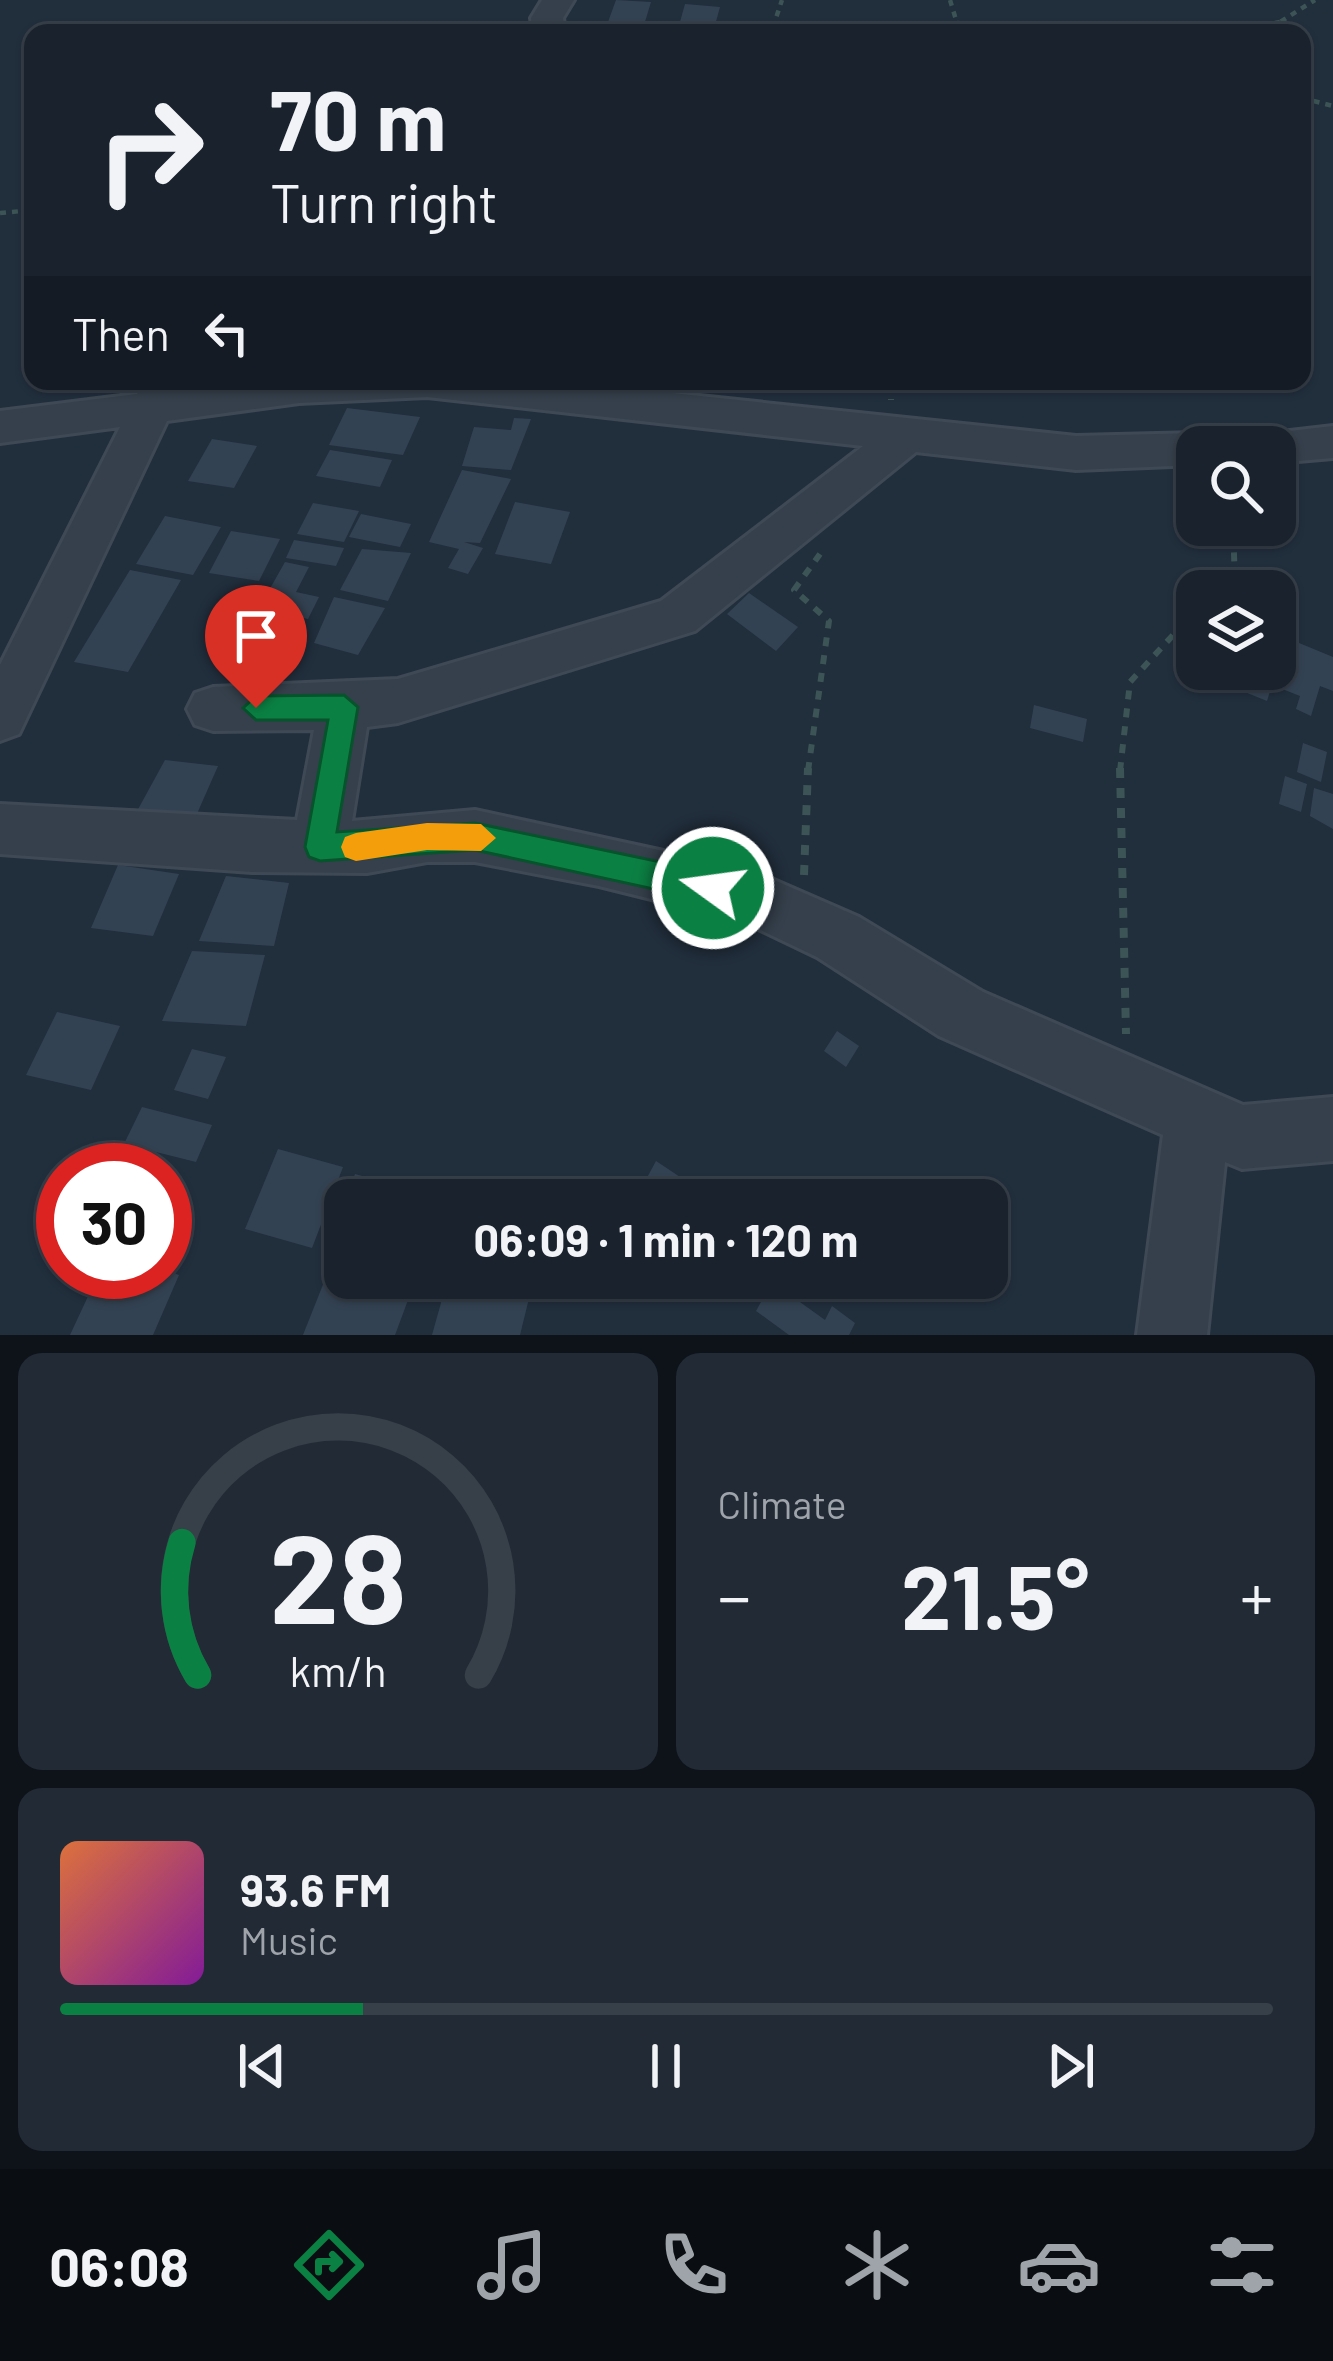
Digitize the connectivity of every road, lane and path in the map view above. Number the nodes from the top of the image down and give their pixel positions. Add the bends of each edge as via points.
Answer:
1 (950, 0) edge
2 (1315, 0) edge
3 (1280, 22) joint
4 (957, 23) joint
5 (968, 24) edge
6 (1271, 24) edge
7 (231, 390) edge
8 (499, 390) edge
9 (158, 393) edge
10 (0, 427) edge
11 (907, 435) junction
12 (1333, 442) edge
13 (1296, 445) edge
14 (1176, 450) edge
15 (823, 551) dead end
16 (1176, 632) edge
17 (344, 707) junction
18 (213, 709) dead end
19 (0, 718) edge
20 (0, 830) edge
21 (320, 847) junction
22 (802, 920) junction
23 (1127, 1087) junction
24 (1198, 1114) junction
25 (1333, 1129) edge
26 (1172, 1335) edge

1 - 4 path
2 - 3 path
3 - 6 path
4 - 5 path
7 - 9 street
8 - 11 street
9 - 10 street
9 - 19 street
11 - 14 street via 1076,453
11 - 17 street via 677,617 398,701
12 - 13 street
15 - 22 path via 794,590 829,621 810,731
16 - 23 path via 1130,682 1118,785
17 - 18 street
17 - 21 street
20 - 21 street
21 - 22 street via 475,836 751,897
22 - 23 street via 961,1014
23 - 24 street
24 - 25 street via 1242,1137
24 - 26 street

